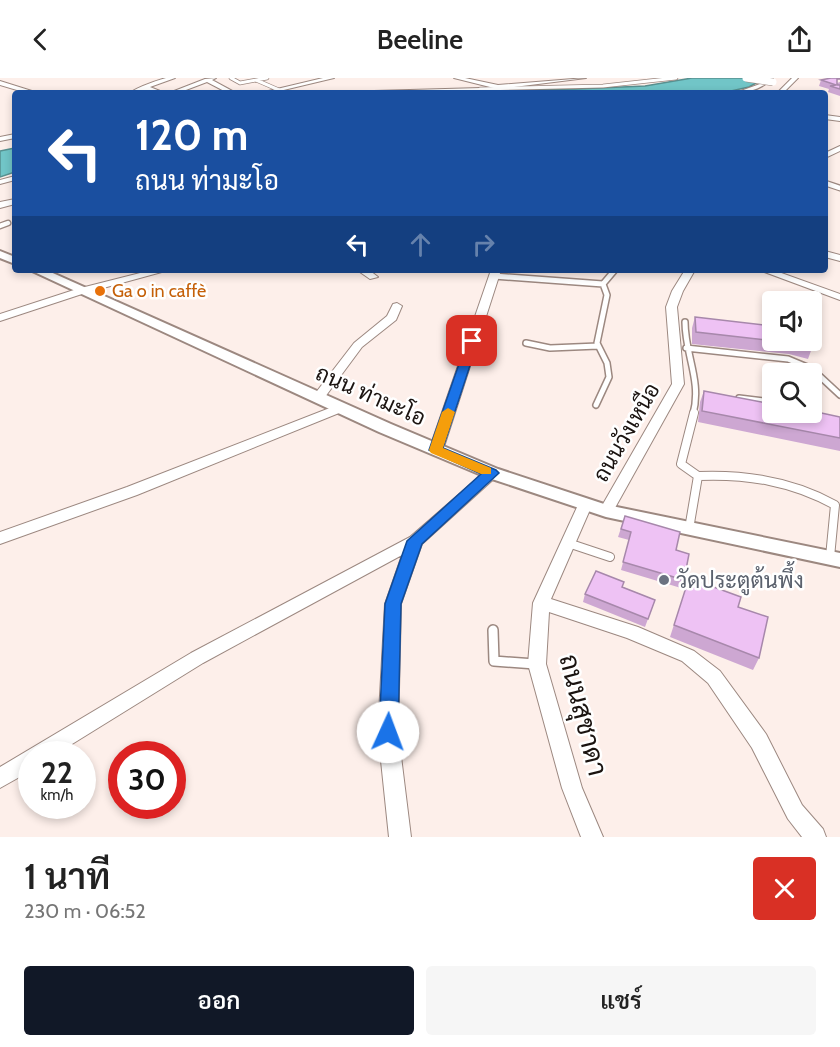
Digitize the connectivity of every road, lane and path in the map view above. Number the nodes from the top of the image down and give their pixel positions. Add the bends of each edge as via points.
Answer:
1 (172, 78) edge
2 (231, 78) edge
3 (267, 78) edge
4 (327, 78) edge
5 (457, 78) edge
6 (583, 78) edge
7 (676, 78) edge
8 (746, 78) edge
9 (795, 78) edge
10 (210, 79) edge
11 (256, 80) junction
12 (772, 80) edge
13 (0, 83) edge
14 (789, 85) junction
15 (478, 87) junction
16 (148, 88) junction
17 (23, 90) edge
18 (142, 90) edge
19 (154, 90) edge
20 (180, 90) edge
21 (228, 90) edge
22 (279, 90) joint
23 (426, 90) edge
24 (747, 90) edge
25 (783, 90) edge
26 (8, 223) dead end
27 (0, 226) edge
28 (48, 273) edge
29 (152, 273) edge
30 (367, 273) edge
31 (495, 273) edge
32 (612, 273) edge
33 (688, 273) edge
34 (772, 273) edge
35 (373, 277) dead end
36 (603, 284) junction
37 (81, 291) junction
38 (840, 297) edge
39 (397, 306) dead end
40 (0, 318) edge
41 (679, 322) junction
42 (695, 322) edge
43 (526, 343) dead end
44 (598, 346) junction
45 (686, 348) junction
46 (697, 394) junction
47 (708, 395) edge
48 (840, 395) edge
49 (731, 397) edge
50 (318, 398) junction
51 (762, 401) edge
52 (596, 405) dead end
53 (340, 408) junction
54 (436, 450) junction
55 (492, 473) junction
56 (698, 476) junction
57 (585, 505) junction
58 (606, 511) junction
59 (689, 529) junction
60 (0, 538) edge
61 (415, 541) junction
62 (568, 543) junction
63 (610, 557) dead end
64 (835, 559) edge
65 (541, 603) junction
66 (493, 630) dead end
67 (537, 664) junction
68 (60, 741) edge
69 (18, 767) edge
70 (0, 778) edge
71 (400, 837) edge
72 (592, 837) edge
73 (815, 837) edge

1 - 16 street via 147,85
2 - 11 lane via 240,83
3 - 11 lane
4 - 22 street
5 - 15 street
6 - 15 street
7 - 15 lane via 564,88
8 - 12 street, bridge
9 - 14 street
10 - 20 street
10 - 21 street
11 - 22 lane
12 - 14 street
12 - 24 street
13 - 17 street
14 - 25 street
15 - 23 street
16 - 18 street
16 - 19 street
26 - 27 lane
28 - 37 street, ถนน ท่ามะโอ
29 - 37 street
30 - 35 street
31 - 36 lane
31 - 54 street
32 - 36 lane
33 - 41 street, ถนนวังเหนือ via 671,312
34 - 38 street
36 - 44 lane via 607,295
37 - 40 street
37 - 50 street, ถนน ท่ามะโอ
39 - 50 street via 392,318 358,345
41 - 42 lane
41 - 45 lane
41 - 58 street, ถนนวังเหนือ via 678,384
43 - 44 lane via 550,348
44 - 52 lane via 609,377
45 - 46 lane via 693,362
45 - 48 lane via 788,359 812,369
46 - 47 lane
46 - 56 lane via 681,464
49 - 51 lane
50 - 53 street, ถนน ท่ามะโอ
53 - 54 street, ถนน ท่ามะโอ
53 - 60 street via 132,491
54 - 55 street, ถนน ท่ามะโอ
55 - 57 street, ถนน ท่ามะโอ
55 - 61 street
56 - 59 lane
56 - 64 lane via 733,475 776,482 825,498 835,505
57 - 58 street, ถนน ท่ามะโอ
57 - 62 street, ถนนสุชาดา
58 - 59 street, ถนน ท่ามะโอ
59 - 64 street, ถนน ท่ามะโอ
61 - 68 street via 196,658
61 - 71 street via 393,604 388,732
62 - 63 lane
62 - 65 street, ถนนสุชาดา
65 - 67 street, ถนนสุชาดา
65 - 73 street via 632,632 688,656 714,677 759,741 795,812
66 - 67 lane via 494,661
67 - 72 street, ถนนสุชาดา via 572,788
69 - 70 street

